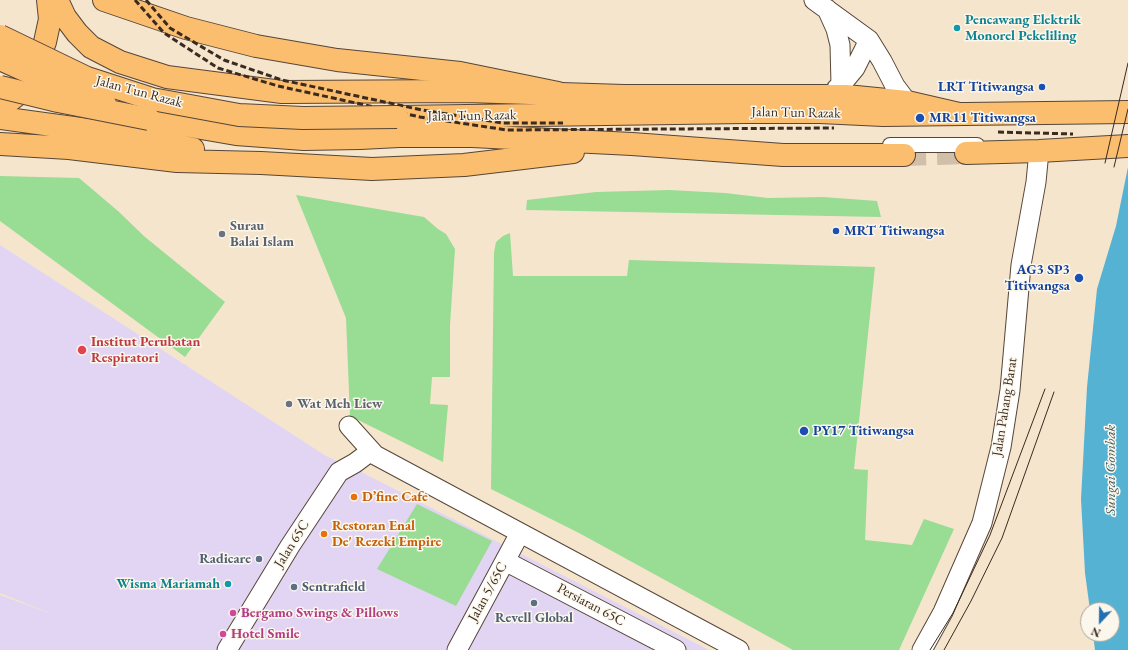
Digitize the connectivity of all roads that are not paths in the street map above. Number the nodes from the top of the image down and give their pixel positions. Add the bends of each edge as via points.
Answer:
1 (104, 0) edge
2 (820, 4) edge
3 (51, 6) edge
4 (0, 36) edge
5 (869, 40) junction
6 (0, 59) edge
7 (120, 62) junction
8 (0, 86) edge
9 (833, 91) junction
10 (558, 93) junction
11 (907, 102) junction
12 (0, 108) edge
13 (1128, 112) edge
14 (958, 114) junction
15 (0, 118) edge
16 (149, 119) junction
17 (398, 126) junction
18 (110, 133) junction
19 (0, 144) edge
20 (632, 144) junction
21 (853, 145) dead end
22 (987, 146) dead end
23 (1124, 147) edge
24 (1039, 151) junction
25 (966, 153) tunnel mouth
26 (904, 155) tunnel mouth
27 (261, 163) junction
28 (349, 426) dead end
29 (371, 452) junction
30 (520, 533) junction
31 (506, 561) junction
32 (227, 650) edge
33 (457, 650) edge
34 (676, 650) edge
35 (739, 650) edge
36 (922, 650) edge

1 - 10 main road via 186,28 256,46 337,60 460,73
2 - 5 street
2 - 9 street via 836,29 840,45
3 - 7 main road via 91,47
3 - 12 main road via 45,42 35,67 17,95
4 - 17 main road, Jalan Tun Razak, bridge via 87,78 152,99 239,115
5 - 9 street via 854,68
5 - 11 street
6 - 16 main road, Jalan Tun Razak, bridge via 82,96
7 - 10 main road via 167,77 282,92
7 - 18 main road via 99,67 88,73 80,86 78,100 87,114
8 - 16 main road, bridge via 58,101
9 - 10 main road, Jalan Tun Razak via 632,96
9 - 11 main road, Jalan Tun Razak via 846,96
11 - 14 main road, Jalan Tun Razak
13 - 14 main road, Jalan Tun Razak
14 - 17 main road, Jalan Tun Razak via 745,112
15 - 18 main road
16 - 17 main road, Jalan Tun Razak via 236,134 304,139 360,138
17 - 20 main road, Jalan Tun Razak via 472,136
18 - 27 main road
19 - 27 main road via 68,148 177,161
20 - 26 main road, Jalan Tun Razak via 783,155
20 - 27 main road via 456,166 372,169
21 - 22 street
23 - 24 main road
24 - 25 main road
24 - 36 street, Jalan Pahang Barat via 1021,265 1010,390 1001,447 982,523 943,612
28 - 29 street
29 - 30 street
29 - 32 street, Jalan 65C via 338,472
30 - 31 street, Jalan 5/65C
30 - 35 street
31 - 33 street, Jalan 5/65C
31 - 34 street, Persiaran 65C

